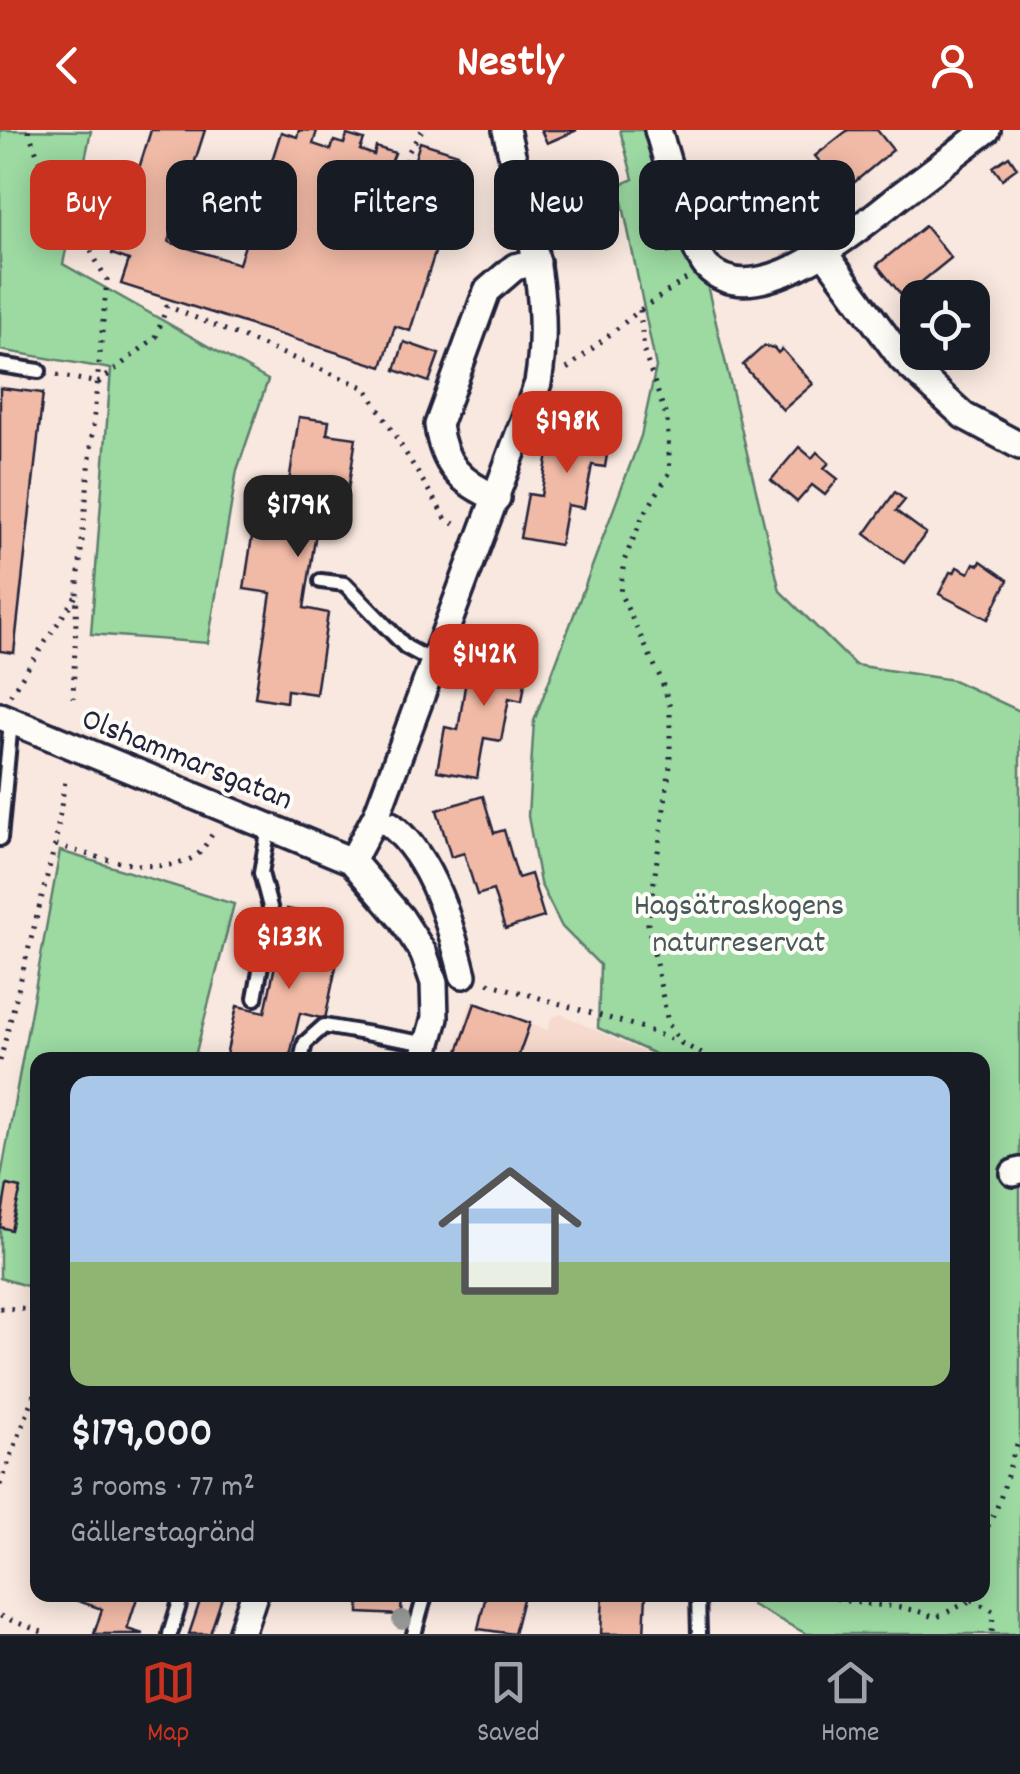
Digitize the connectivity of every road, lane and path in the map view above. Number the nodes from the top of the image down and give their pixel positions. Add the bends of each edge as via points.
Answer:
1 (28, 130) edge
2 (422, 130) edge
3 (506, 130) edge
4 (658, 130) edge
5 (987, 130) edge
6 (406, 160) edge
7 (825, 254) junction
8 (537, 262) junction
9 (706, 266) junction
10 (640, 310) junction
11 (0, 365) edge
12 (39, 371) joint
13 (98, 383) junction
14 (538, 383) junction
15 (1020, 446) edge
16 (497, 498) junction
17 (463, 530) dead end
18 (322, 580) dead end
19 (77, 594) junction
20 (434, 662) junction
21 (73, 698) dead end
22 (4, 716) edge
23 (64, 781) dead end
24 (225, 807) junction
25 (270, 824) junction
26 (391, 825) dead end
27 (0, 840) edge
28 (55, 845) junction
29 (352, 861) junction
30 (463, 975) joint
31 (255, 998) dead end
32 (681, 1044) junction
33 (1, 1052) edge
34 (303, 1052) edge
35 (426, 1052) edge
36 (698, 1052) edge
37 (0, 1061) edge
38 (0, 1308) edge
39 (30, 1310) edge
40 (30, 1407) edge
41 (1020, 1438) edge
42 (0, 1485) edge
43 (990, 1523) edge
44 (180, 1602) edge
45 (252, 1602) edge
46 (423, 1602) edge
47 (698, 1602) edge
48 (844, 1602) edge
49 (963, 1602) edge
50 (980, 1602) edge
51 (0, 1616) edge
52 (47, 1634) edge
53 (170, 1634) edge
54 (241, 1634) edge
55 (414, 1634) edge
56 (699, 1634) edge
57 (992, 1634) edge

1 - 13 path via 107,280
2 - 6 path
3 - 8 street
4 - 9 street
5 - 7 street
7 - 9 street via 751,282 732,282
7 - 15 street via 902,359 964,416
8 - 14 street via 544,300
8 - 16 street via 516,267 487,292 438,425 459,477
9 - 10 path
10 - 14 path via 571,367
10 - 32 path via 644,352 666,419 670,472 624,561 620,592 670,707 670,766 648,924 668,1023
11 - 12 lane
12 - 13 path
13 - 17 path via 156,338 167,306 366,388 446,519
13 - 19 path
14 - 16 street
16 - 20 street
18 - 20 lane via 345,584 406,648
19 - 21 path
19 - 22 path
20 - 29 street via 377,814
22 - 24 street, Olshammarsgatan
22 - 27 lane
23 - 28 path
24 - 25 street, Olshammarsgatan
24 - 28 path via 197,856 172,864 108,861
25 - 29 street, Olshammarsgatan
25 - 31 lane via 261,873 271,911
26 - 30 street via 433,883
28 - 33 path
29 - 35 street via 424,954 435,1018
30 - 32 path
32 - 36 path
33 - 37 path
34 - 35 lane via 324,1026
38 - 39 path
40 - 42 path
41 - 43 path
44 - 53 lane
45 - 54 street
46 - 55 lane
47 - 56 lane
48 - 49 path via 935,1618
50 - 57 path via 993,1611
51 - 52 path

